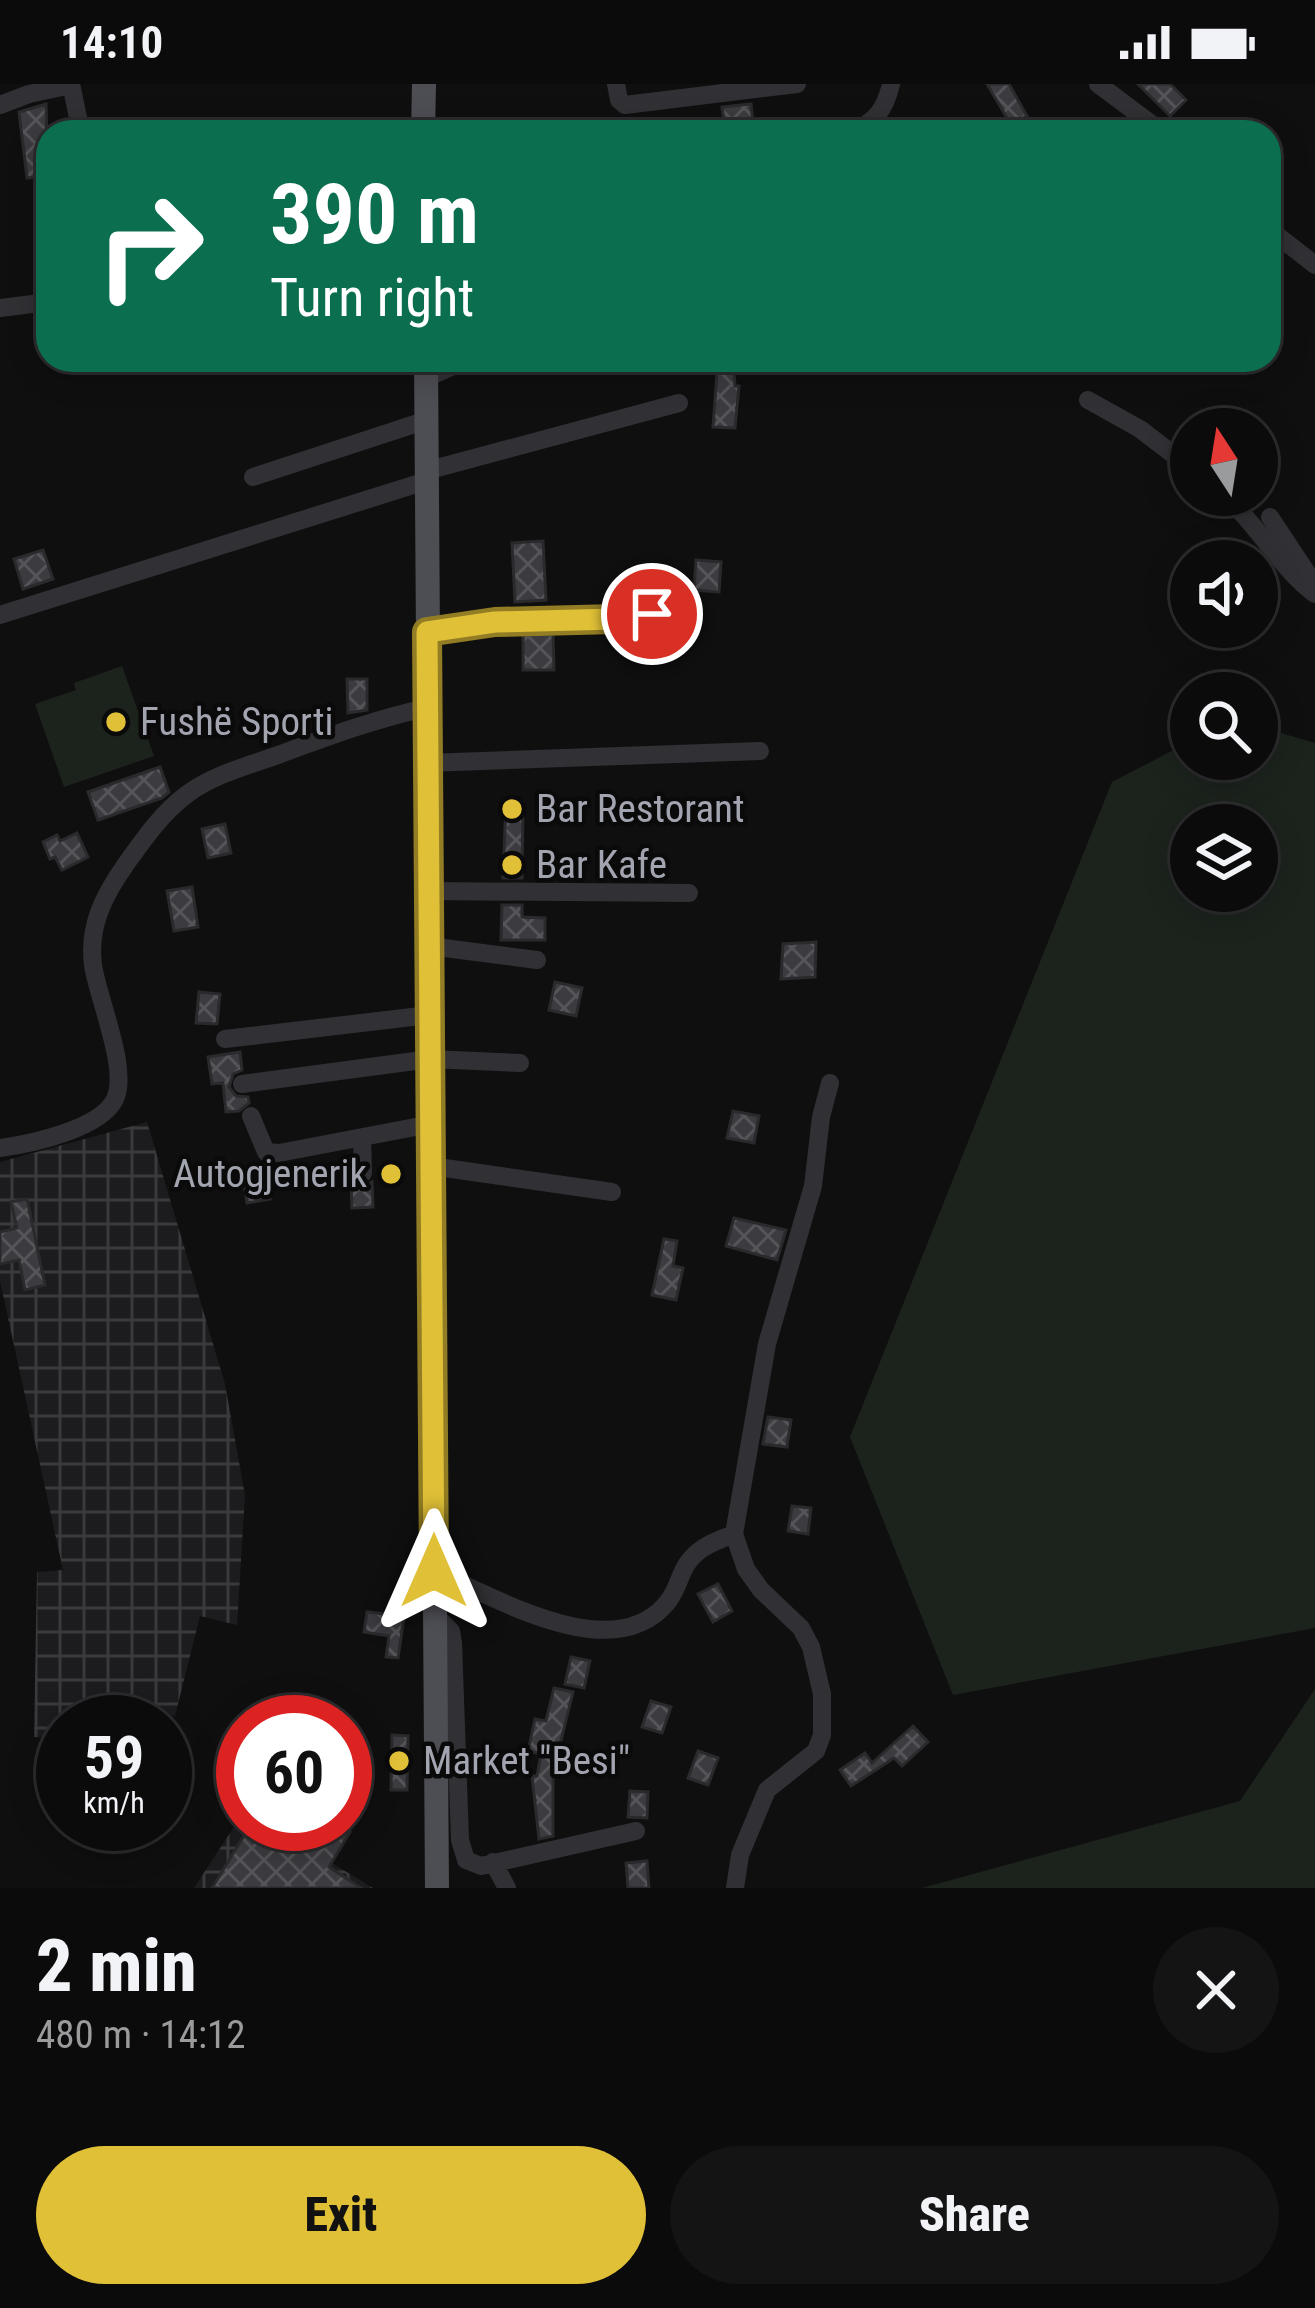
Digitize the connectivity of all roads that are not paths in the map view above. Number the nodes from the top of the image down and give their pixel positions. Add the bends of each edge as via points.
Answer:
1 (424, 84) edge
2 (616, 84) edge
3 (797, 84) edge
4 (891, 84) edge
5 (1098, 84) edge
6 (71, 85) edge
7 (0, 105) edge
8 (78, 120) edge
9 (423, 120) edge
10 (874, 120) edge
11 (1146, 120) edge
12 (1281, 238) edge
13 (1315, 265) edge
14 (36, 304) edge
15 (0, 308) edge
16 (426, 372) edge
17 (1088, 400) dead end
18 (679, 403) dead end
19 (427, 420) junction
20 (1170, 451) edge
21 (426, 476) junction
22 (253, 478) dead end
23 (1247, 516) edge
24 (1270, 517) dead end
25 (1315, 590) edge
26 (652, 614) dead end
27 (0, 615) edge
28 (427, 632) junction
29 (426, 708) junction
30 (760, 752) dead end
31 (427, 763) junction
32 (428, 891) junction
33 (688, 893) dead end
34 (429, 946) junction
35 (537, 960) dead end
36 (429, 1015) junction
37 (225, 1039) dead end
38 (430, 1059) junction
39 (520, 1063) dead end
40 (830, 1082) dead end
41 (242, 1084) dead end
42 (251, 1116) dead end
43 (431, 1124) junction
44 (362, 1138) junction
45 (0, 1148) edge
46 (431, 1166) junction
47 (363, 1173) dead end
48 (612, 1192) dead end
49 (734, 1534) junction
50 (434, 1571) junction
51 (433, 1613) junction
52 (636, 1831) dead end
53 (493, 1862) junction
54 (436, 1888) edge
55 (507, 1888) edge
56 (735, 1888) edge

1 - 9 main road
2 - 3 street via 625,105
4 - 10 street
5 - 11 street
6 - 7 street
6 - 8 street
12 - 13 street
14 - 15 street
16 - 19 main road
17 - 20 street
18 - 21 street via 648,419
19 - 21 main road
19 - 22 street
21 - 27 street
21 - 28 main road
23 - 25 street
24 - 25 street
26 - 28 street
28 - 29 main road
29 - 31 main road
29 - 45 street via 217,778 152,827 106,892 94,926 93,963 119,1076 115,1099 69,1132
30 - 31 street
31 - 32 main road
32 - 33 street
32 - 34 main road
34 - 35 street
34 - 36 main road
36 - 37 street
36 - 38 main road
38 - 39 street
38 - 41 street
38 - 43 main road
40 - 49 street via 813,1186 767,1344
42 - 44 street via 266,1152
43 - 44 street
43 - 46 main road
44 - 47 street
46 - 48 street
46 - 50 main road
49 - 50 street via 696,1552 652,1616 615,1630 543,1618
49 - 56 street via 746,1569 812,1647 823,1713 816,1751 767,1790
50 - 51 main road
51 - 53 street via 454,1643 462,1852 472,1864
51 - 54 main road
52 - 53 street
53 - 55 street

